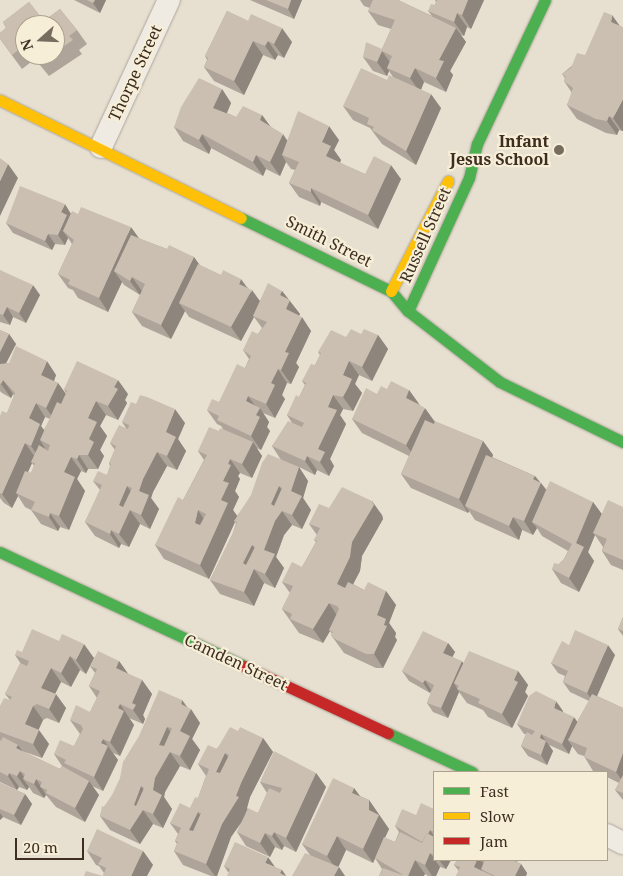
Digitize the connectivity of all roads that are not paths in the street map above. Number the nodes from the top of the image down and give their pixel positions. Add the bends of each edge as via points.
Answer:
1 (169, 0) edge
2 (545, 0) edge
3 (0, 100) edge
4 (477, 144) junction
5 (101, 147) junction
6 (391, 291) junction
7 (408, 311) junction
8 (623, 442) edge
9 (0, 552) edge
10 (470, 771) edge
11 (608, 836) edge
12 (623, 843) edge

1 - 5 street, Thorpe Street
2 - 4 street, Russell Street
3 - 5 street, Smith Street
4 - 6 street, Russell Street via 459,166
4 - 7 street, Russell Street via 469,178
5 - 6 street, Smith Street
6 - 7 street, Smith Street
7 - 8 street, Smith Street via 500,382
9 - 10 street, Camden Street
11 - 12 street

